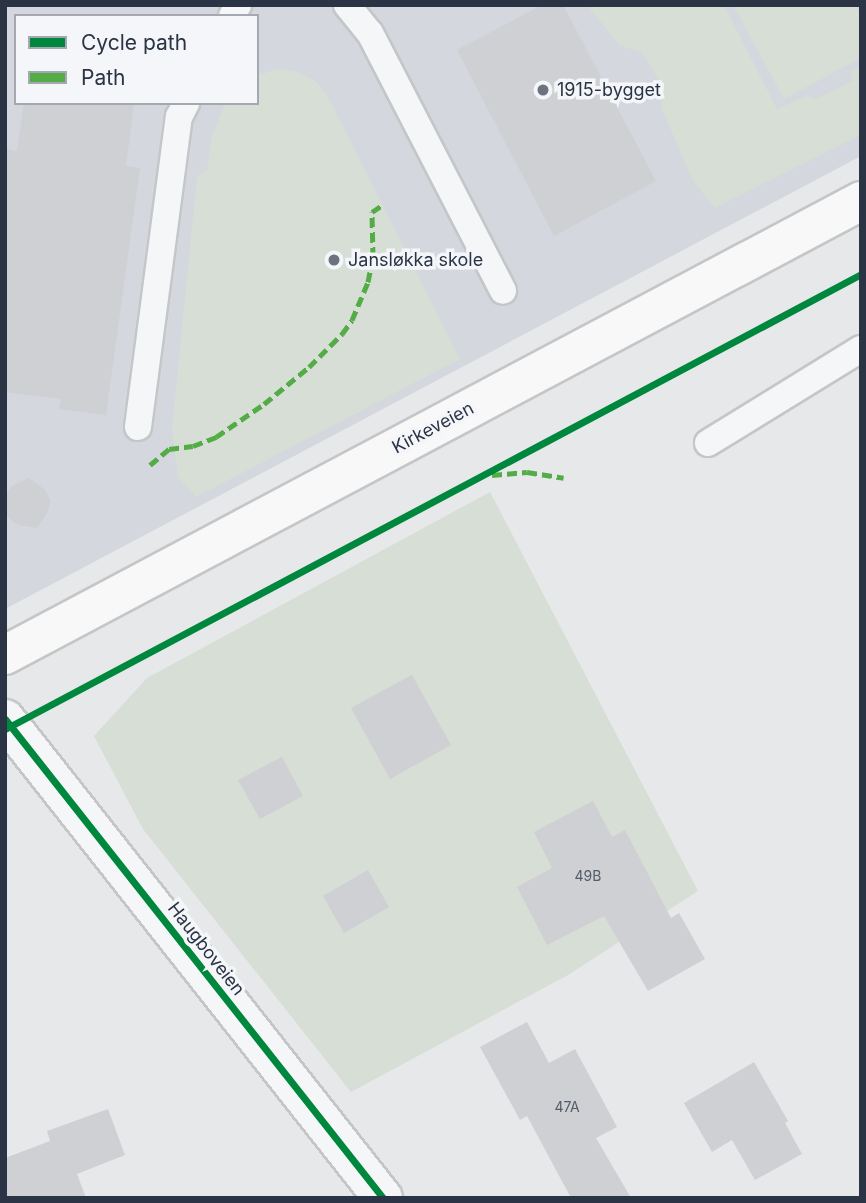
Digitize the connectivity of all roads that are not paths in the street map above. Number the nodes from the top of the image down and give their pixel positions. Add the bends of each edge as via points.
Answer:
1 (347, 5) edge
2 (185, 105) edge
3 (861, 201) edge
4 (503, 291) dead end
5 (861, 349) edge
6 (138, 427) dead end
7 (708, 443) dead end
8 (5, 655) edge
9 (5, 719) edge
10 (383, 1198) edge

1 - 4 lane via 370,33
2 - 6 lane via 179,117
3 - 8 main road, Kirkeveien
5 - 7 lane
9 - 10 street, Haugboveien

